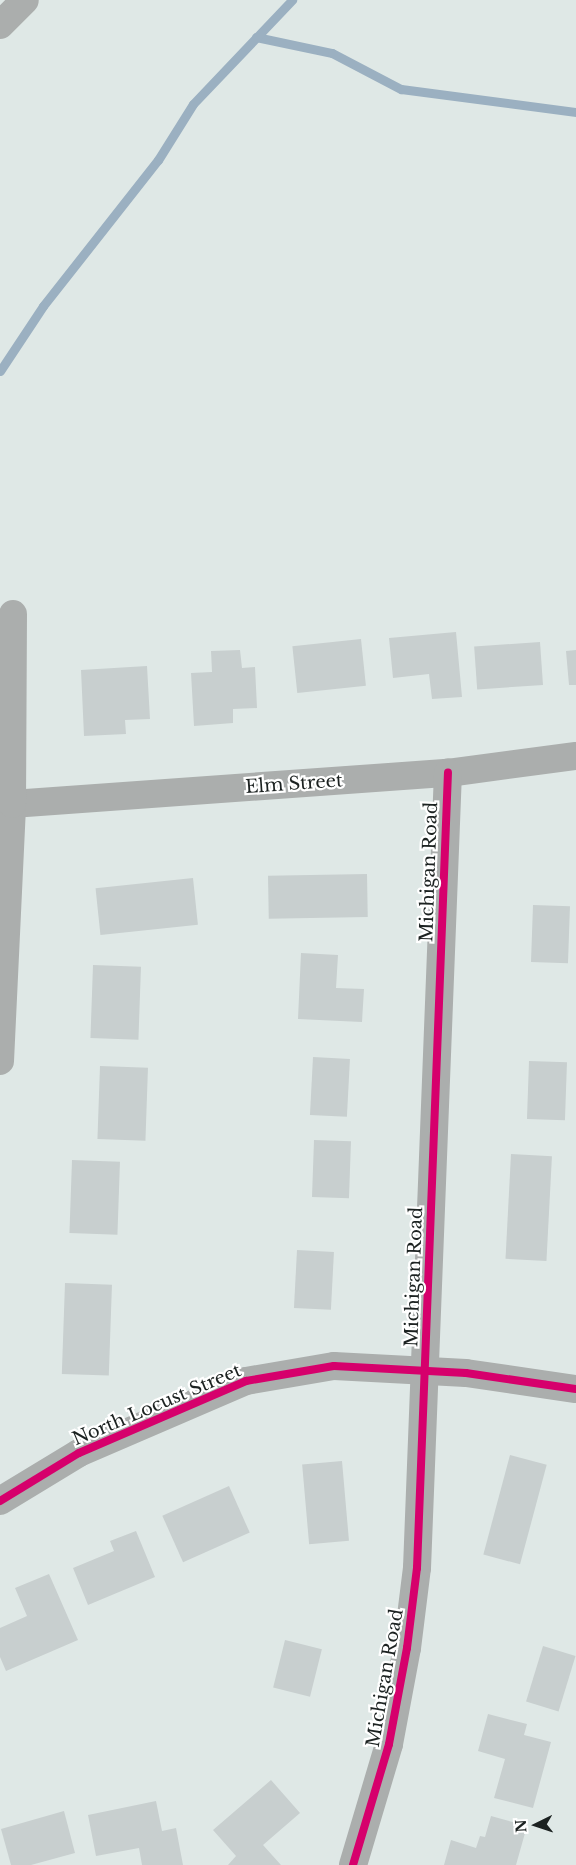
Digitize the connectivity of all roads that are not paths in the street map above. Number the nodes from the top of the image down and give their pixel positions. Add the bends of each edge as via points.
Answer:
1 (25, 0) edge
2 (0, 25) edge
3 (13, 614) dead end
4 (576, 756) edge
5 (448, 773) junction
6 (12, 804) junction
7 (0, 1061) edge
8 (426, 1372) junction
9 (576, 1389) edge
10 (0, 1501) edge
11 (353, 1865) edge

1 - 2 street
3 - 6 street
4 - 5 street, Elm Street
5 - 6 street, Elm Street
5 - 8 street, Michigan Road
6 - 7 street
8 - 9 street, North Locust Street via 485,1375
8 - 10 street, North Locust Street via 334,1366 246,1381 79,1453
8 - 11 street, Michigan Road via 421,1516 409,1640 389,1744

